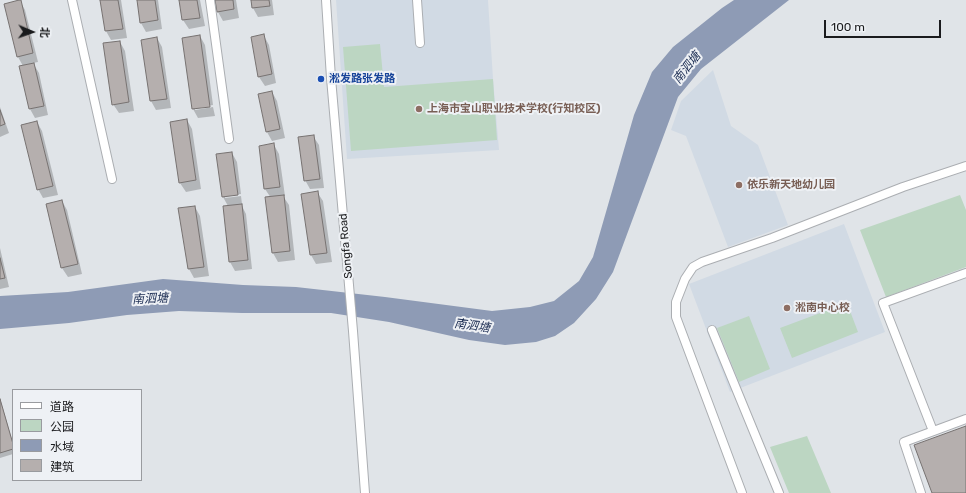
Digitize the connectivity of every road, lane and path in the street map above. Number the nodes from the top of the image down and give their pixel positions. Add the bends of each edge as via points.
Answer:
1 (72, 0) edge
2 (210, 0) edge
3 (326, 0) edge
4 (417, 0) edge
5 (420, 42) dead end
6 (229, 138) dead end
7 (966, 166) edge
8 (112, 178) dead end
9 (966, 273) edge
10 (712, 330) dead end
11 (966, 419) edge
12 (933, 431) junction
13 (364, 493) edge
14 (742, 493) edge
15 (778, 493) edge
16 (921, 493) edge

1 - 8 street
2 - 6 street
3 - 13 street, Songfa Road
4 - 5 street
7 - 14 street via 903,187 693,267 676,302 676,317
9 - 12 street via 884,303
10 - 15 street
11 - 12 street
12 - 16 street via 904,442

